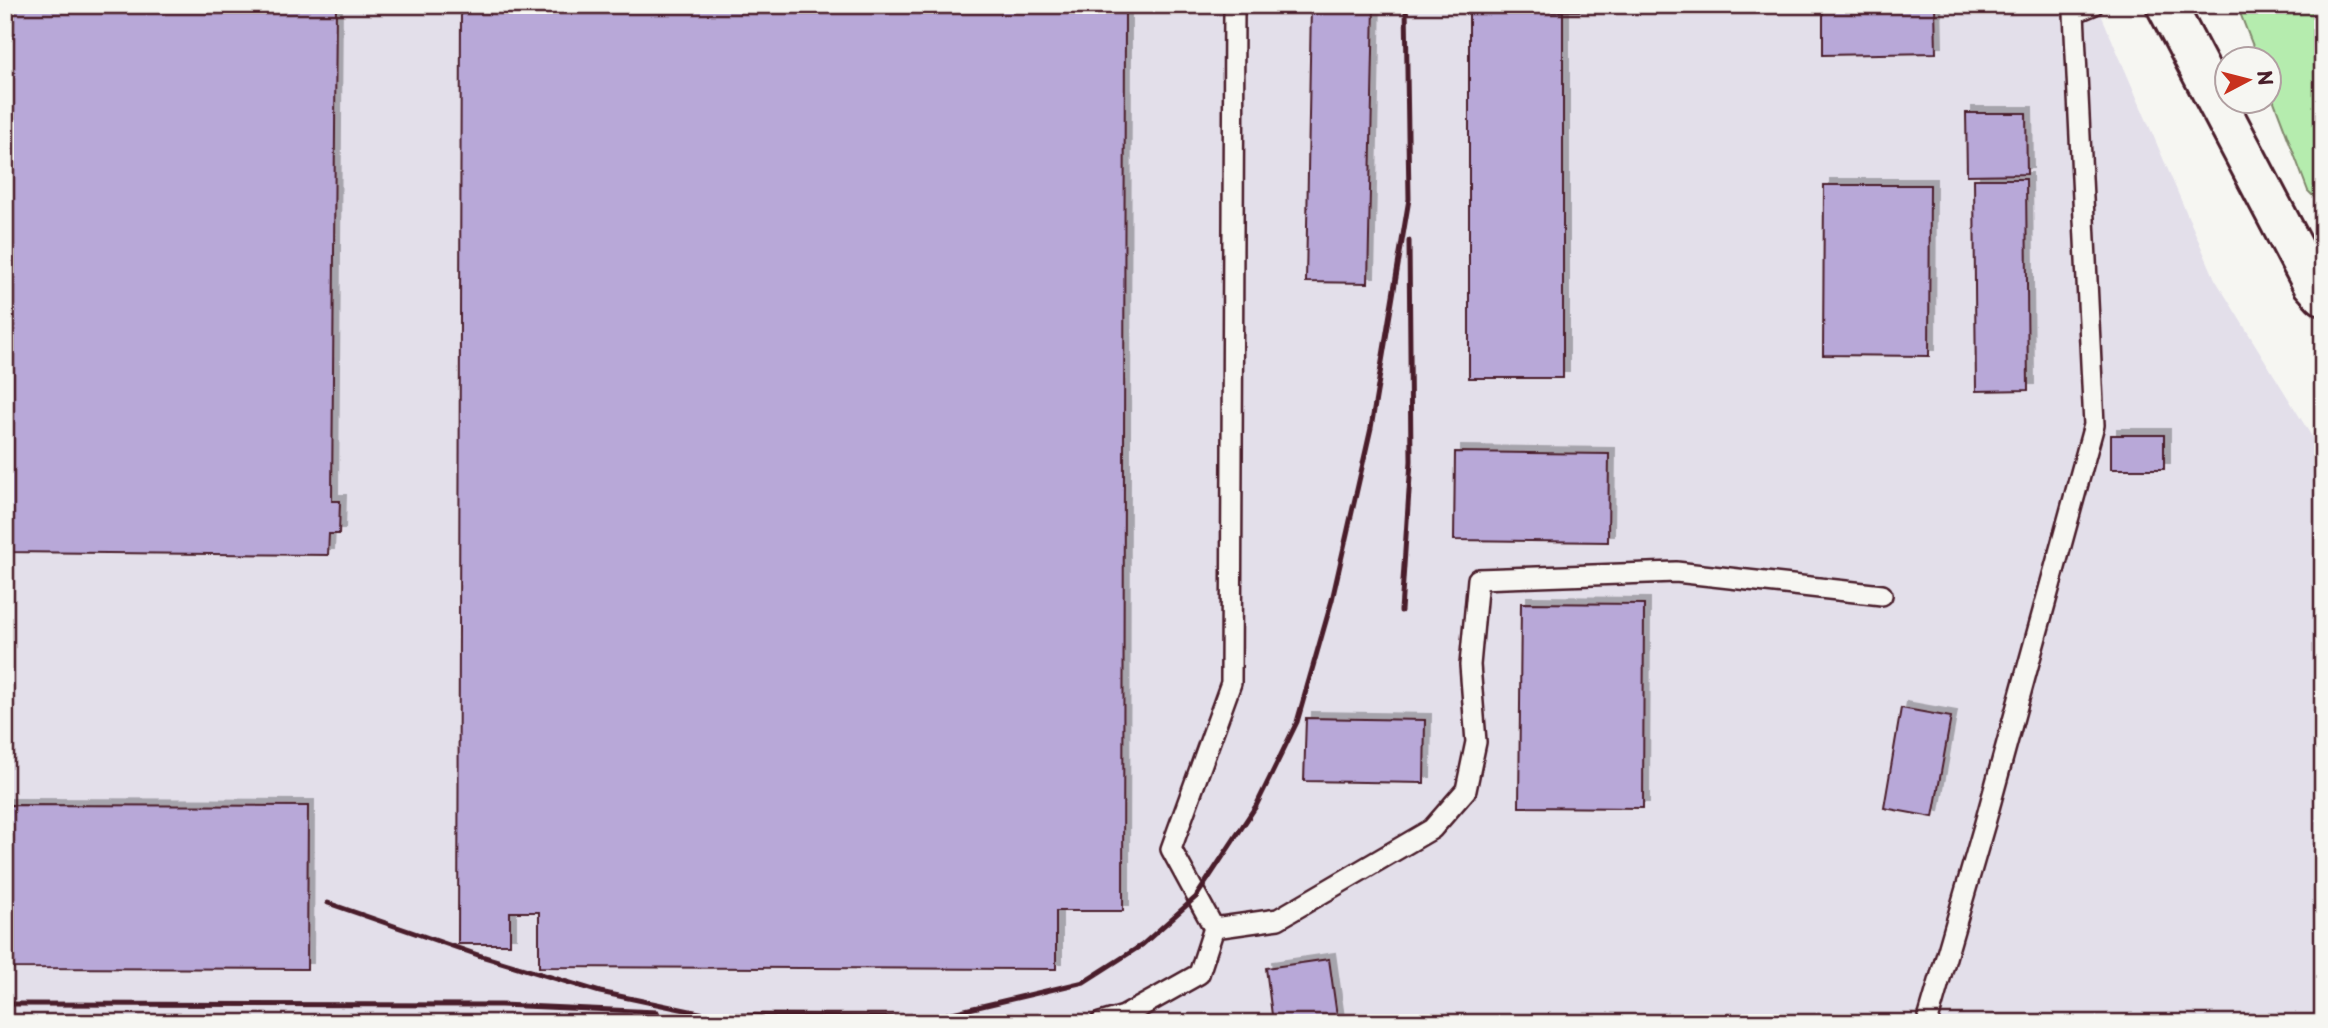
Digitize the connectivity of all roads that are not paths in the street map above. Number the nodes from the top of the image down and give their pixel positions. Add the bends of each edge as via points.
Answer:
1 (1234, 5) edge
2 (2093, 5) edge
3 (2166, 5) edge
4 (2323, 295) edge
5 (1882, 595) dead end
6 (1214, 928) junction
7 (1100, 1023) edge
8 (1927, 1023) edge

1 - 6 lane via 1231,682 1171,849
2 - 8 lane via 2074,13 2094,425
3 - 4 street via 2312,284
5 - 6 lane via 1676,572 1478,579 1470,665 1476,742 1466,790 1432,829 1278,919
6 - 7 lane via 1199,974 1124,1016

